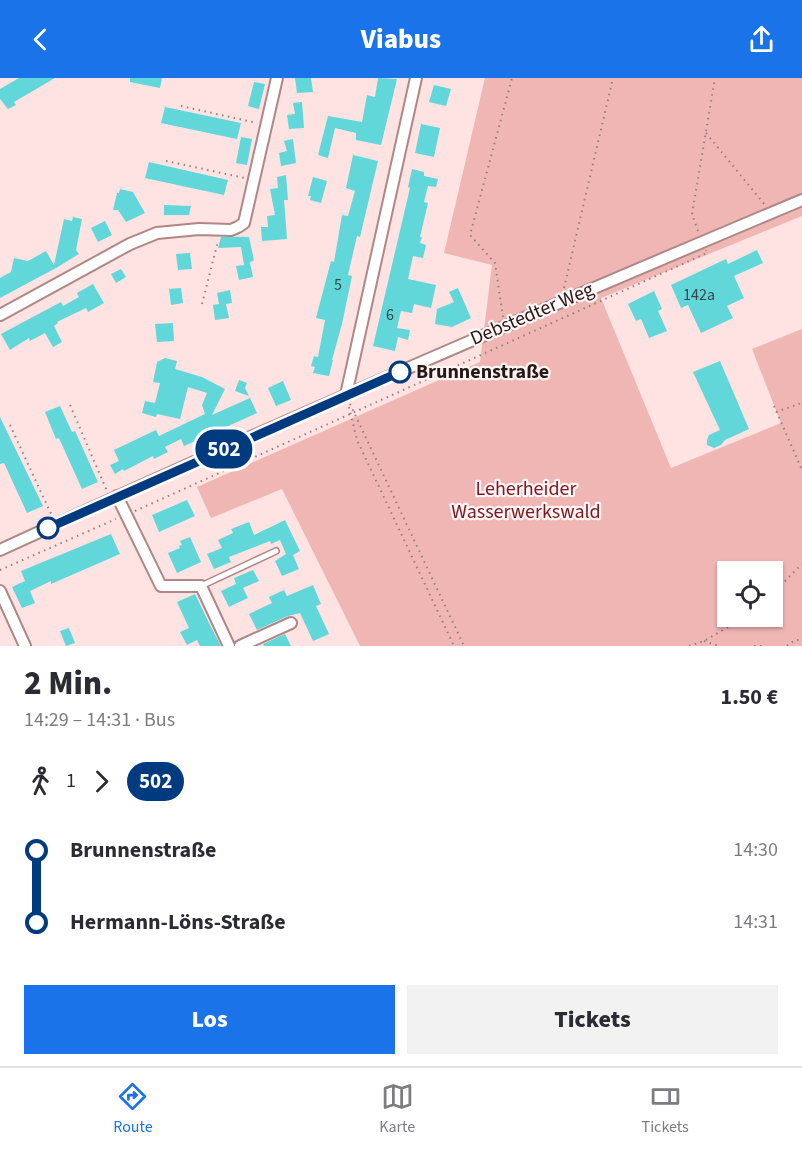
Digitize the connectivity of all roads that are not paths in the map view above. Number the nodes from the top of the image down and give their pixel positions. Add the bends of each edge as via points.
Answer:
1 (277, 78) edge
2 (416, 78) edge
3 (802, 200) edge
4 (0, 315) edge
5 (346, 395) junction
6 (114, 498) junction
7 (0, 550) edge
8 (276, 551) dead end
9 (201, 586) junction
10 (0, 591) edge
11 (291, 623) dead end
12 (25, 646) edge
13 (229, 646) edge
14 (240, 646) edge

1 - 4 street via 244,223 231,230 157,233
2 - 5 street
3 - 5 street, Debstedter Weg
5 - 6 street, Debstedter Weg
6 - 7 street, Debstedter Weg
6 - 9 street via 161,586
8 - 9 lane
9 - 13 street
10 - 12 street
11 - 14 street

